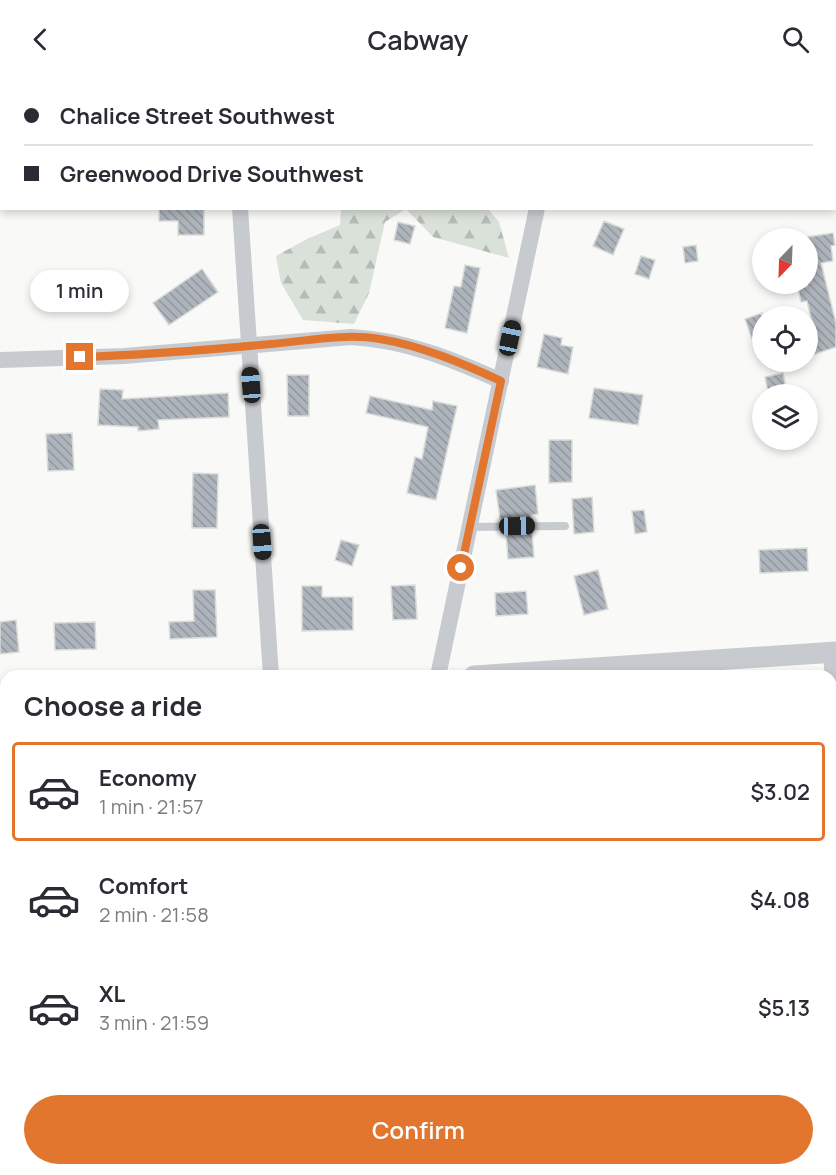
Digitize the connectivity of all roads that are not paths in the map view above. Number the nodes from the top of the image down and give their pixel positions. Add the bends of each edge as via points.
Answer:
1 (240, 210) edge
2 (537, 210) edge
3 (249, 346) junction
4 (0, 360) edge
5 (501, 381) junction
6 (565, 526) dead end
7 (470, 527) junction
8 (833, 652) edge
9 (271, 670) edge
10 (439, 670) edge
11 (643, 670) edge
12 (834, 670) edge

1 - 3 street
2 - 5 street
3 - 4 street
3 - 5 street via 351,337 379,339 419,348
3 - 9 street
5 - 7 street
6 - 7 lane
7 - 10 street
8 - 11 street
8 - 12 street

